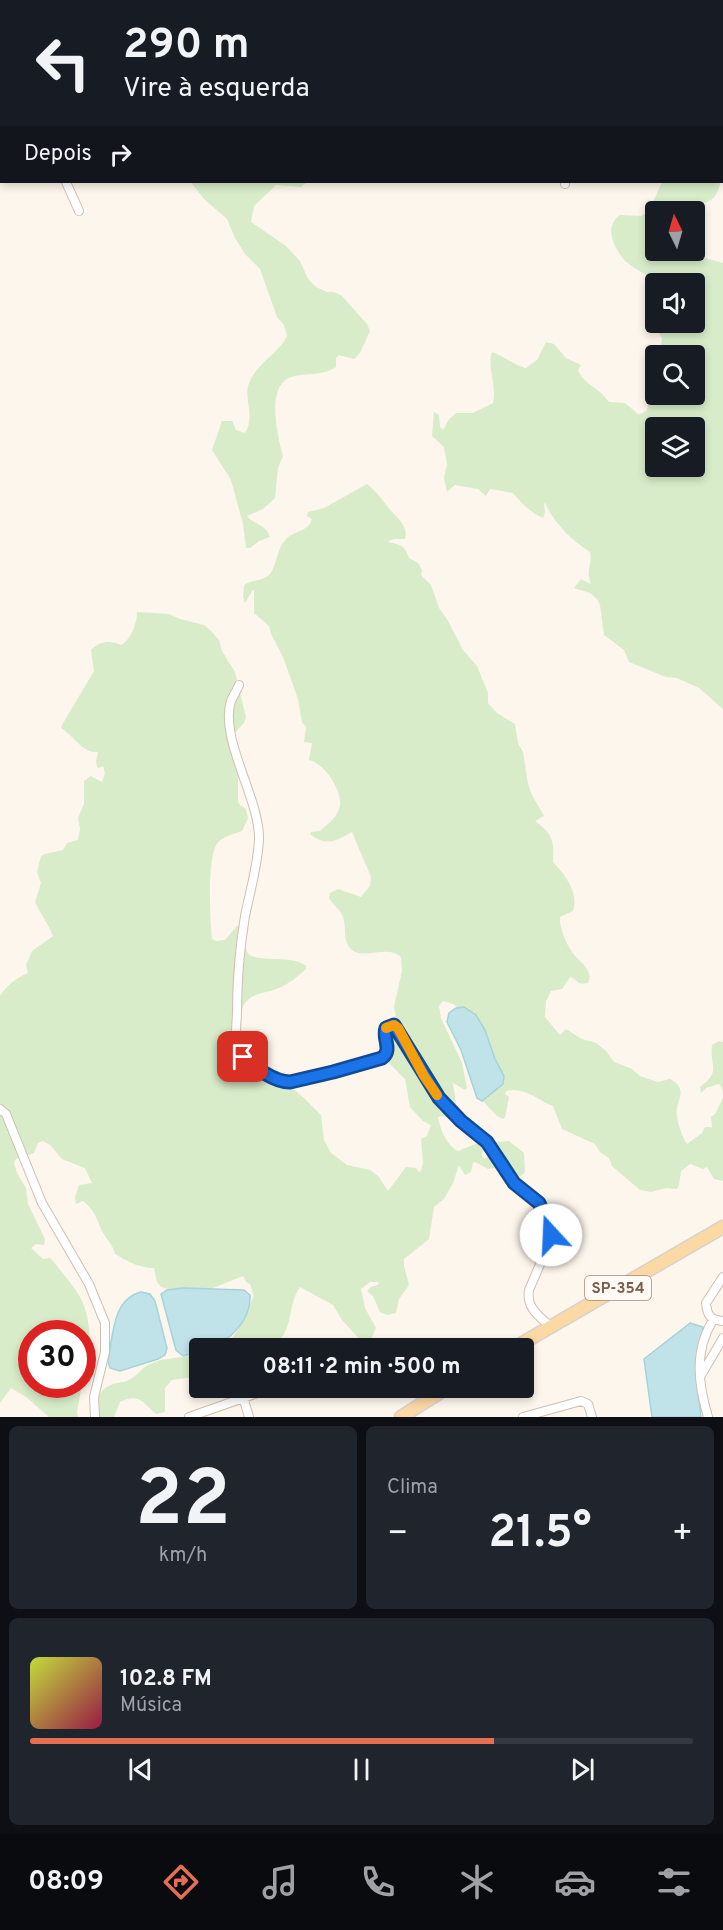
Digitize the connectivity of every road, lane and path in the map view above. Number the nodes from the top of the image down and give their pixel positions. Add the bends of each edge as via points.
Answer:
1 (66, 183) edge
2 (79, 211) dead end
3 (239, 685) dead end
4 (0, 1109) edge
5 (723, 1227) edge
6 (723, 1277) edge
7 (713, 1320) junction
8 (723, 1321) edge
9 (551, 1327) junction
10 (532, 1338) edge
11 (723, 1338) edge
12 (699, 1378) junction
13 (243, 1398) joint
14 (429, 1399) edge
15 (95, 1417) edge
16 (189, 1417) edge
17 (249, 1417) edge
18 (401, 1417) edge
19 (523, 1417) edge
20 (592, 1417) edge
21 (708, 1417) edge

1 - 2 street
3 - 9 street via 231,702 230,724 256,814 259,840 241,956 238,1049 250,1064 290,1082 382,1058 387,1050 384,1031 394,1025 439,1098 487,1142 514,1183 534,1198 543,1211 550,1241 528,1299 529,1305
4 - 15 street via 6,1114 42,1203 89,1284 105,1323 105,1352 94,1397
5 - 9 main road, SP-354
6 - 7 street via 706,1303
7 - 8 street
7 - 12 street via 703,1338
9 - 10 main road, SP-354
11 - 12 street
12 - 21 street
13 - 16 street
13 - 17 street
14 - 18 main road
19 - 20 street via 581,1401 588,1404

